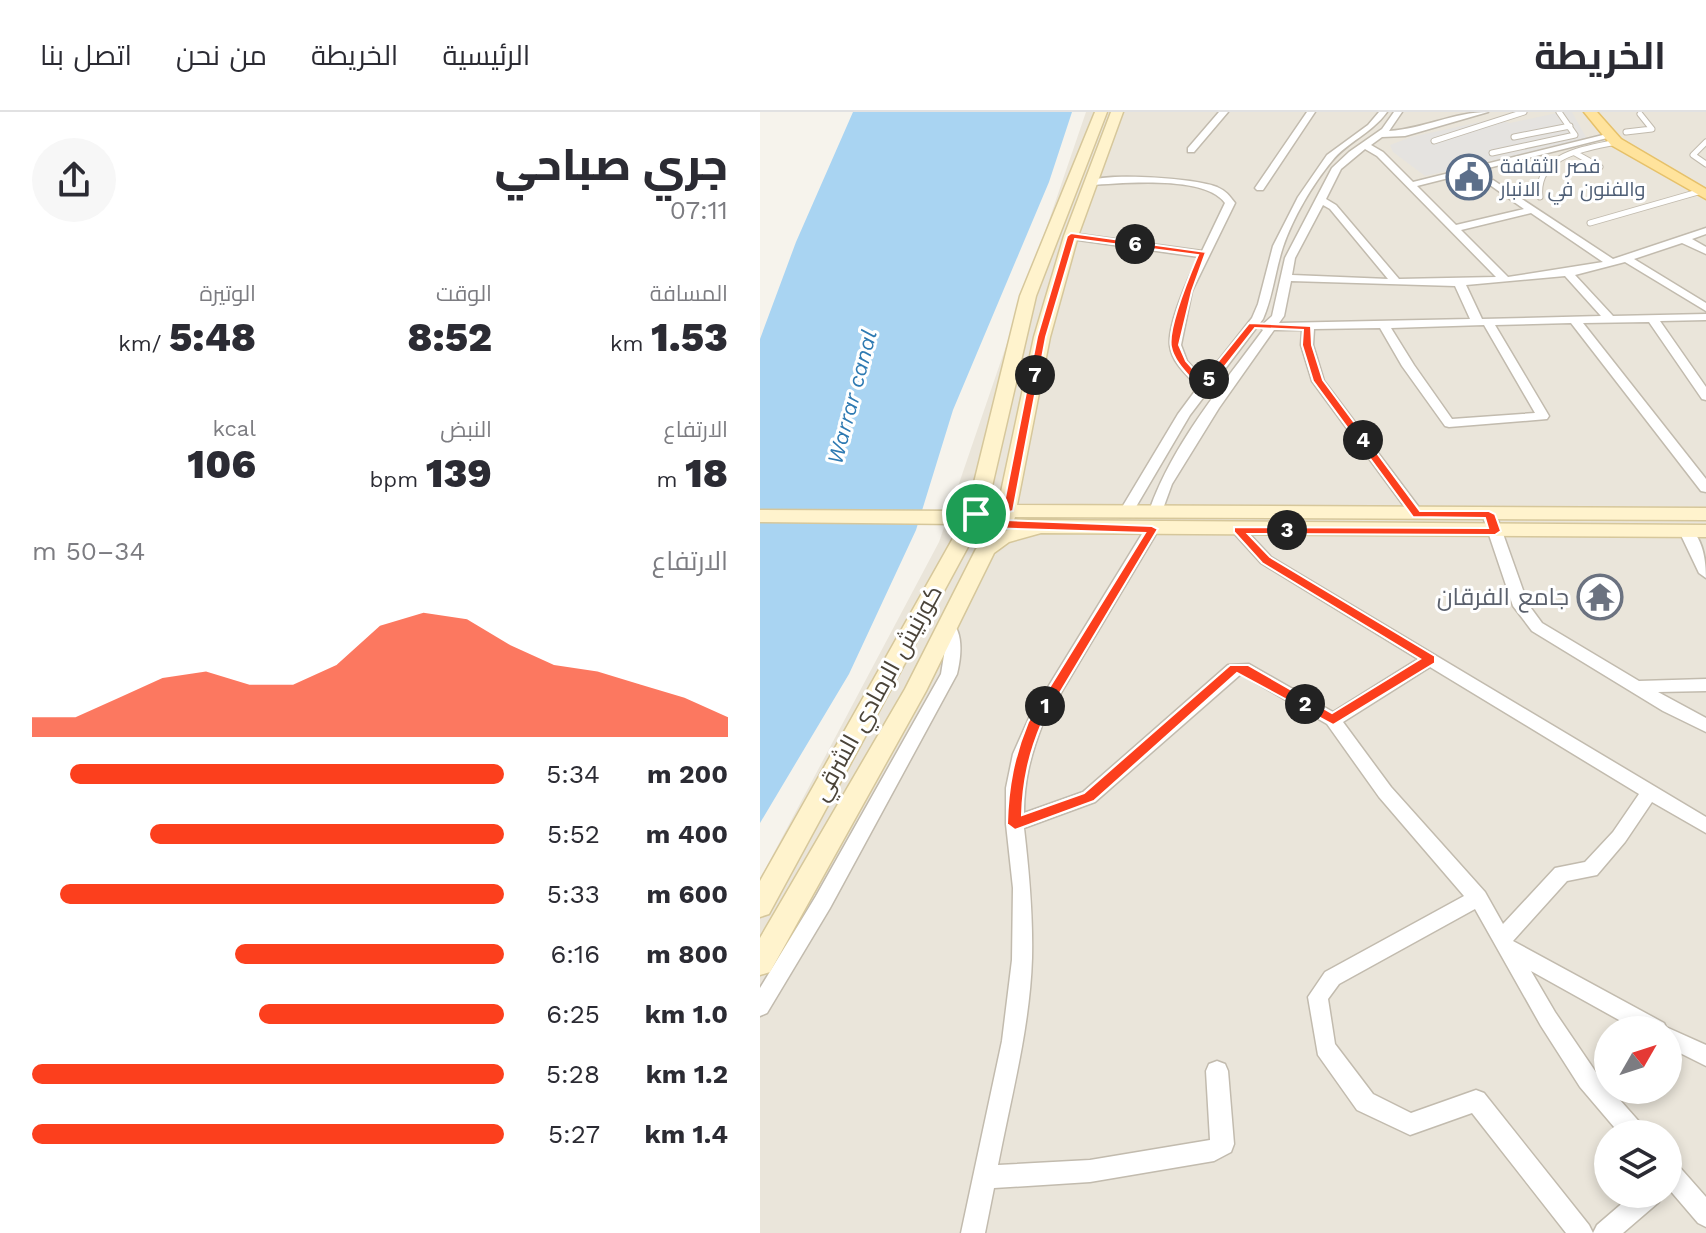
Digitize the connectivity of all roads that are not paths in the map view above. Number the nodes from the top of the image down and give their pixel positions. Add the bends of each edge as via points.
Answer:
1 (1101, 112) edge
2 (1117, 112) edge
3 (1224, 112) edge
4 (1311, 112) edge
5 (1383, 112) edge
6 (1398, 112) edge
7 (1484, 112) edge
8 (1524, 112) edge
9 (1559, 112) edge
10 (1590, 112) edge
11 (1640, 114) edge
12 (1570, 126) junction
13 (1364, 132) junction
14 (1618, 133) junction
15 (1380, 135) junction
16 (1514, 137) dead end
17 (1434, 141) dead end
18 (1706, 142) edge
19 (1365, 145) junction
20 (1097, 146) junction
21 (1191, 150) dead end
22 (1492, 153) dead end
23 (1575, 153) junction
24 (1706, 164) edge
25 (1600, 167) dead end
26 (1091, 182) junction
27 (1493, 183) dead end
28 (1411, 185) junction
29 (1260, 188) dead end
30 (1703, 191) edge
31 (1540, 197) dead end
32 (1319, 199) junction
33 (1531, 210) junction
34 (1590, 223) dead end
35 (1455, 228) junction
36 (1706, 231) edge
37 (1071, 236) junction
38 (1683, 239) junction
39 (1706, 251) edge
40 (1203, 254) junction
41 (1625, 258) junction
42 (1611, 263) junction
43 (1568, 273) junction
44 (1285, 278) junction
45 (1504, 279) junction
46 (1458, 281) junction
47 (1396, 282) junction
48 (1706, 308) edge
49 (1706, 317) edge
50 (1653, 319) junction
51 (1611, 320) junction
52 (1575, 321) junction
53 (1483, 323) junction
54 (1252, 325) junction
55 (1384, 325) junction
56 (1271, 327) junction
57 (1308, 328) junction
58 (1204, 386) junction
59 (1706, 396) edge
60 (1014, 484) junction
61 (1706, 488) edge
62 (1125, 514) junction
63 (1417, 514) junction
64 (1706, 514) edge
65 (760, 516) edge
66 (969, 518) junction
67 (1006, 518) junction
68 (1050, 519) junction
69 (1154, 522) junction
70 (1492, 523) junction
71 (1238, 530) junction
72 (1696, 531) edge
73 (1706, 573) edge
74 (934, 589) junction
75 (963, 592) junction
76 (947, 625) junction
77 (1430, 659) junction
78 (1706, 685) edge
79 (1636, 687) junction
80 (1333, 720) junction
81 (1706, 726) edge
82 (1649, 793) junction
83 (1015, 824) junction
84 (1706, 826) edge
85 (1478, 898) junction
86 (760, 906) edge
87 (1504, 943) junction
88 (760, 963) edge
89 (760, 1006) edge
90 (1632, 1016) edge
91 (1682, 1043) edge
92 (1706, 1056) edge
93 (1217, 1071) dead end
94 (1623, 1120) edge
95 (986, 1177) junction
96 (1682, 1190) edge
97 (1634, 1208) edge
98 (1706, 1215) edge
99 (973, 1233) edge
100 (1581, 1233) edge
101 (1605, 1233) edge

1 - 20 main road, كورنيش الرمادي الشرقي
2 - 20 main road, كورنيش الرمادي الشرقي
3 - 21 street
4 - 29 street
5 - 13 street
6 - 15 street
7 - 15 street
8 - 17 lane
9 - 12 lane
10 - 14 main road
11 - 14 lane via 1652,129
12 - 16 lane
12 - 22 lane via 1576,133 1571,137
13 - 15 street
13 - 54 street via 1330,157 1303,197 1278,246 1264,304
14 - 23 lane
14 - 28 street
14 - 30 main road
15 - 19 street
18 - 24 lane via 1693,155
19 - 28 street
19 - 32 street via 1341,163
20 - 26 main road, كورنيش الرمادي الشرقي
20 - 66 main road, كورنيش الرمادي الشرقي via 1028,296
23 - 25 lane
23 - 31 lane via 1540,172
26 - 37 main road, كورنيش الرمادي الشرقي
26 - 40 street via 1145,180 1222,189 1230,203
27 - 33 street
28 - 35 street
30 - 34 lane
32 - 44 street
32 - 47 street via 1333,207
33 - 35 street
33 - 42 street
35 - 45 street
36 - 38 street
37 - 40 street
37 - 60 main road, كورنيش الرمادي الشرقي via 1042,337
38 - 39 street
38 - 41 street
40 - 58 street via 1187,291 1175,345 1182,362
41 - 42 street
41 - 48 street
42 - 43 street
43 - 45 street
43 - 51 street
44 - 47 street
44 - 56 street via 1280,311
45 - 46 street
46 - 47 street
46 - 53 street
49 - 50 street
50 - 51 street
50 - 59 street
51 - 52 street
52 - 53 street
52 - 61 street
53 - 55 street
53 - 55 street via 1543,416 1449,423
54 - 56 street
54 - 58 street
55 - 57 street
56 - 57 street
56 - 69 street via 1173,471 1160,494
57 - 63 street via 1307,345 1318,381
58 - 62 street
60 - 67 main road, كورنيش الرمادي الشرقي
60 - 68 main road via 1017,495
62 - 68 main road
62 - 69 main road
63 - 69 main road
63 - 70 main road
64 - 70 main road
65 - 66 main road
66 - 67 main road
66 - 74 main road, كورنيش الرمادي الشرقي
67 - 68 main road
68 - 69 main road
68 - 75 main road, كورنيش الرمادي الشرقي via 993,543
69 - 71 main road
69 - 83 street via 1035,722 1015,788
70 - 71 main road
70 - 72 main road
70 - 79 street via 1521,606 1537,627
71 - 77 street via 1266,560
72 - 73 street
74 - 75 main road
74 - 86 main road, كورنيش الرمادي الشرقي
75 - 76 main road, كورنيش الرمادي الشرقي
76 - 88 main road, كورنيش الرمادي الشرقي
76 - 89 street via 953,640 949,674
77 - 80 street
77 - 82 street
78 - 79 street
79 - 81 street
80 - 83 street via 1243,668 1234,669 1089,797
80 - 85 street via 1385,792
82 - 84 street
82 - 87 street via 1590,869 1562,874
83 - 95 street via 1022,960
85 - 87 street
85 - 100 street via 1332,978 1318,997 1325,1048 1365,1102 1410,1124 1476,1101
87 - 90 street
87 - 94 street via 1588,1080
91 - 92 street
93 - 95 street via 1223,1144 1214,1150 1090,1171
95 - 99 street
96 - 98 street
97 - 101 street

